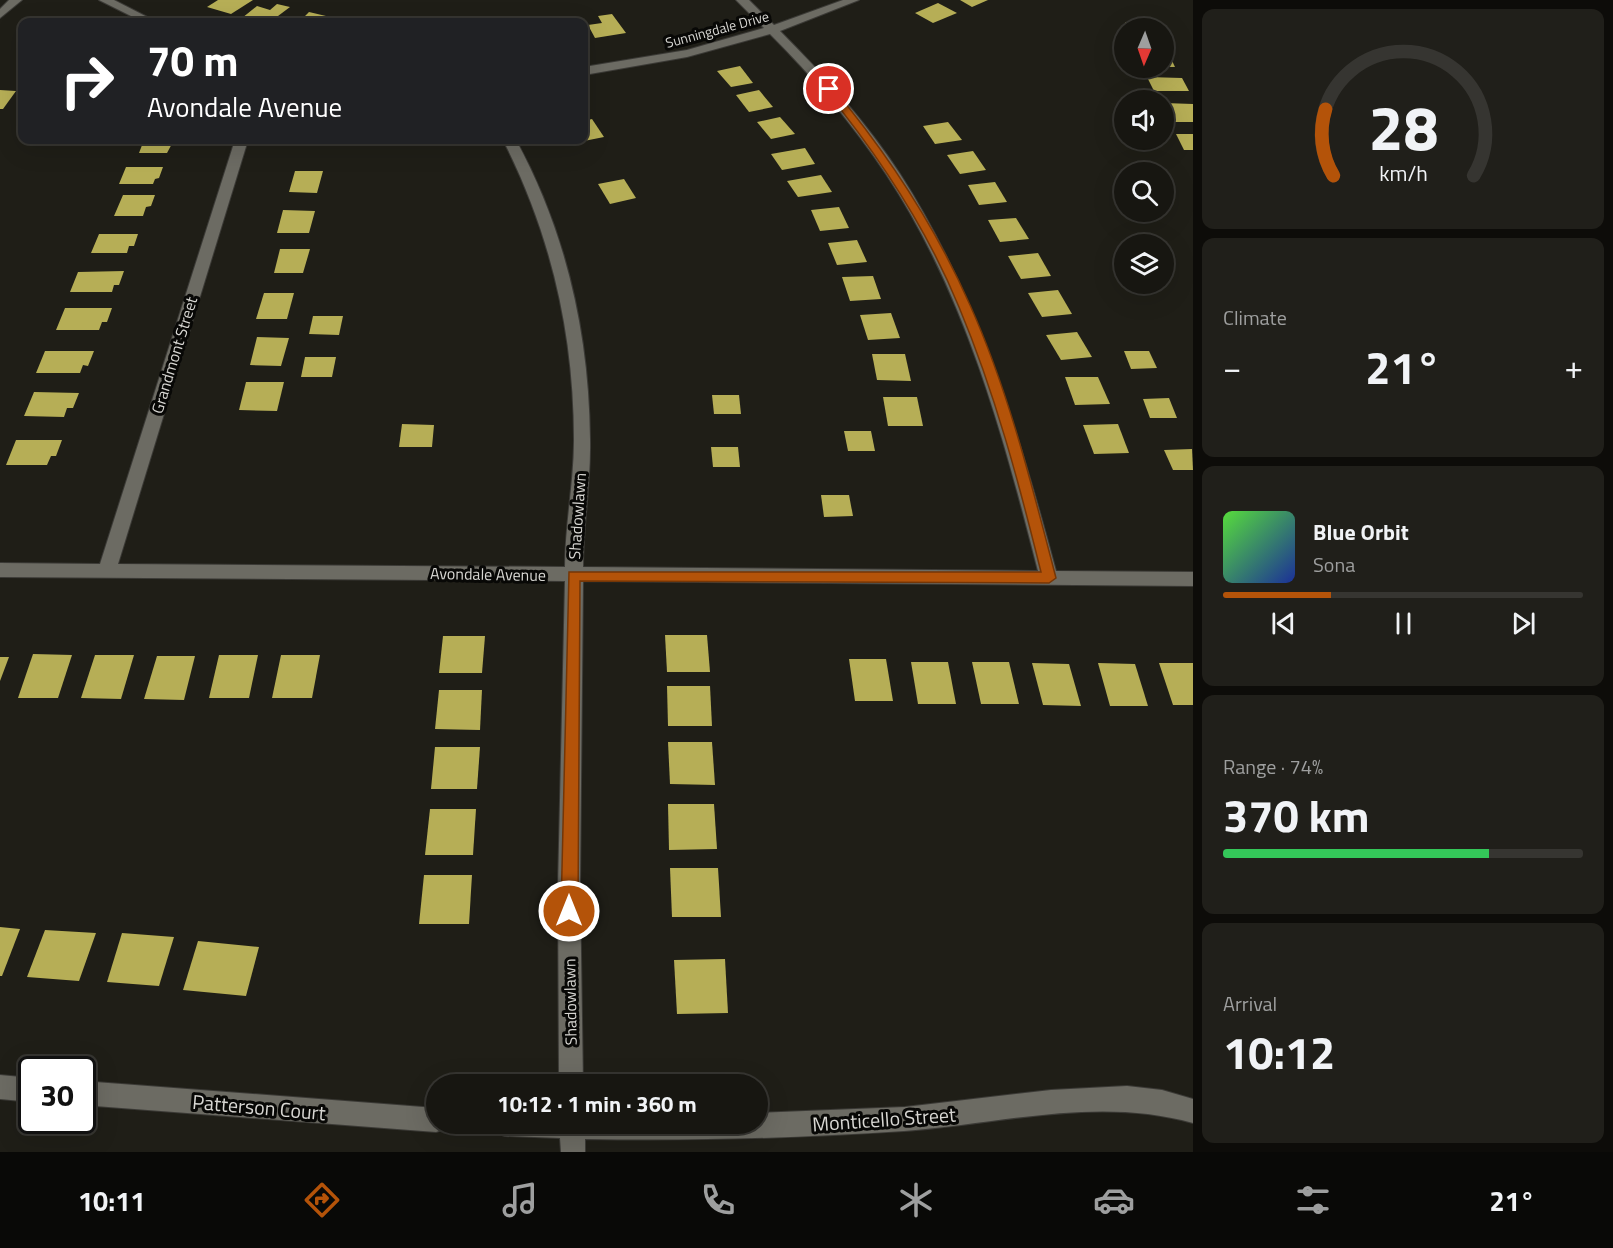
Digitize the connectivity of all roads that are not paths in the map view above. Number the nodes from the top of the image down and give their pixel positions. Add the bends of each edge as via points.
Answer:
1 (16, 0) edge
2 (105, 0) edge
3 (742, 0) edge
4 (853, 0) edge
5 (0, 15) edge
6 (143, 18) edge
7 (773, 30) junction
8 (588, 70) edge
9 (241, 144) edge
10 (512, 144) edge
11 (0, 570) edge
12 (107, 570) junction
13 (574, 575) junction
14 (1049, 578) junction
15 (1193, 579) edge
16 (571, 1074) edge
17 (0, 1088) edge
18 (18, 1089) edge
19 (96, 1094) edge
20 (1193, 1111) edge
21 (426, 1119) edge
22 (768, 1125) edge
23 (572, 1134) edge
24 (573, 1152) edge

1 - 5 street
2 - 6 street
3 - 7 street
4 - 7 street, Sunningdale Drive
7 - 8 street, Sunningdale Drive via 670,58
7 - 14 street via 858,124 899,183 934,245 987,364 1023,475
9 - 12 street, Grandmont Street
10 - 13 street, Shadowlawn via 546,217 573,321 582,442
11 - 12 street, Avondale Avenue
12 - 13 street, Avondale Avenue
13 - 14 street, Avondale Avenue
13 - 16 street, Shadowlawn via 569,888
14 - 15 street, Avondale Avenue
17 - 18 street
19 - 21 street, Patterson Court
20 - 22 street, Monticello Street via 1170,1102 1107,1099 929,1117
23 - 24 street

